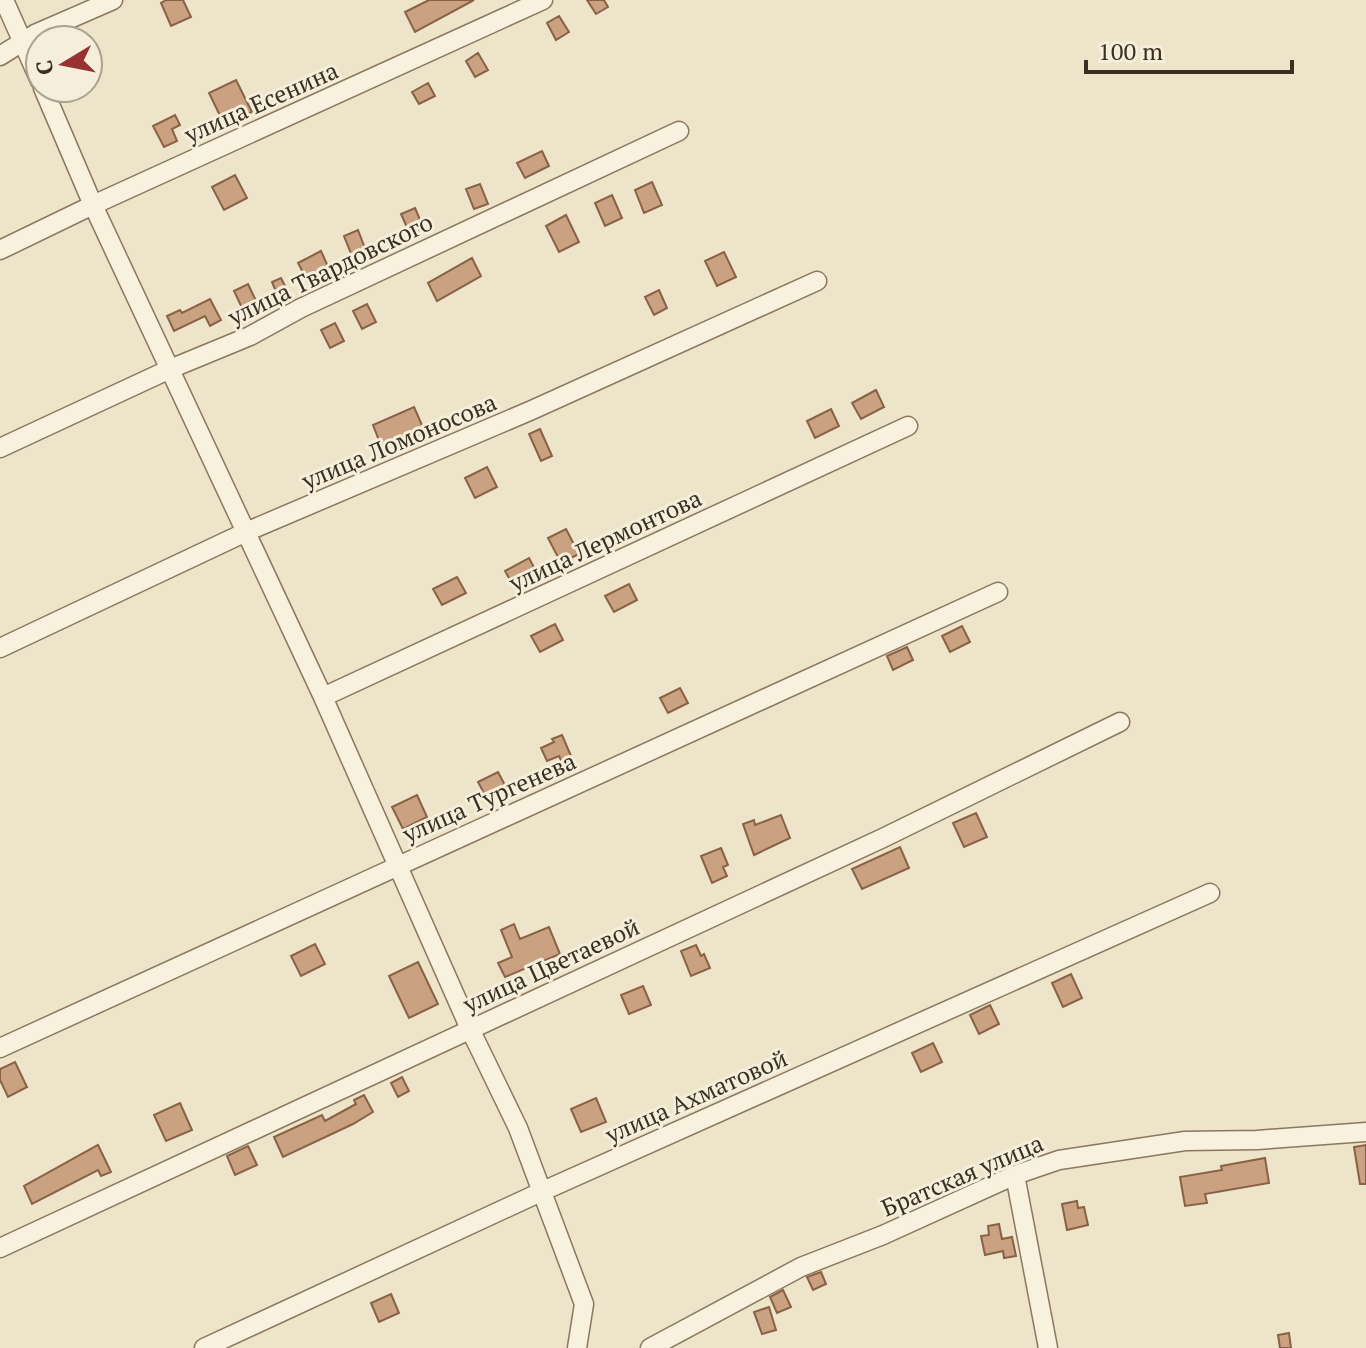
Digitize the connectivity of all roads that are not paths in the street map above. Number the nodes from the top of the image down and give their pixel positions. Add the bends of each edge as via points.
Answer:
1 (4, 0) edge
2 (113, 0) edge
3 (543, 0) edge
4 (58, 24) edge
5 (24, 42) joint
6 (0, 56) edge
7 (50, 104) edge
8 (679, 131) dead end
9 (93, 205) junction
10 (0, 250) edge
11 (817, 281) dead end
12 (170, 369) junction
13 (908, 426) dead end
14 (0, 448) edge
15 (246, 532) junction
16 (998, 592) dead end
17 (0, 648) edge
18 (323, 697) junction
19 (1120, 722) dead end
20 (398, 864) junction
21 (1210, 893) dead end
22 (470, 1029) junction
23 (0, 1048) edge
24 (1366, 1132) edge
25 (1015, 1175) junction
26 (543, 1191) junction
27 (0, 1248) edge
28 (204, 1348) edge
29 (577, 1348) edge
30 (650, 1348) edge
31 (1048, 1348) edge

1 - 5 street
2 - 4 street
3 - 9 street, улица Есенина
5 - 6 street
7 - 9 street
8 - 12 street, улица Твардовского
9 - 10 street, улица Есенина
9 - 12 street
11 - 15 street, улица Ломоносова
12 - 14 street, улица Твардовского
12 - 15 street
13 - 18 street, улица Лермонтова
15 - 17 street, улица Ломоносова
15 - 18 street
16 - 20 street, улица Тургенева
18 - 20 street
19 - 22 street, улица Цветаевой
20 - 22 street
20 - 23 street, улица Тургенева
21 - 26 street, улица Ахматовой
22 - 26 street
22 - 27 street, улица Цветаевой
24 - 25 street, Братская улица via 1185,1141 1059,1160
25 - 30 street, Братская улица via 801,1267
25 - 31 street
26 - 28 street, улица Ахматовой
26 - 29 street via 584,1304

